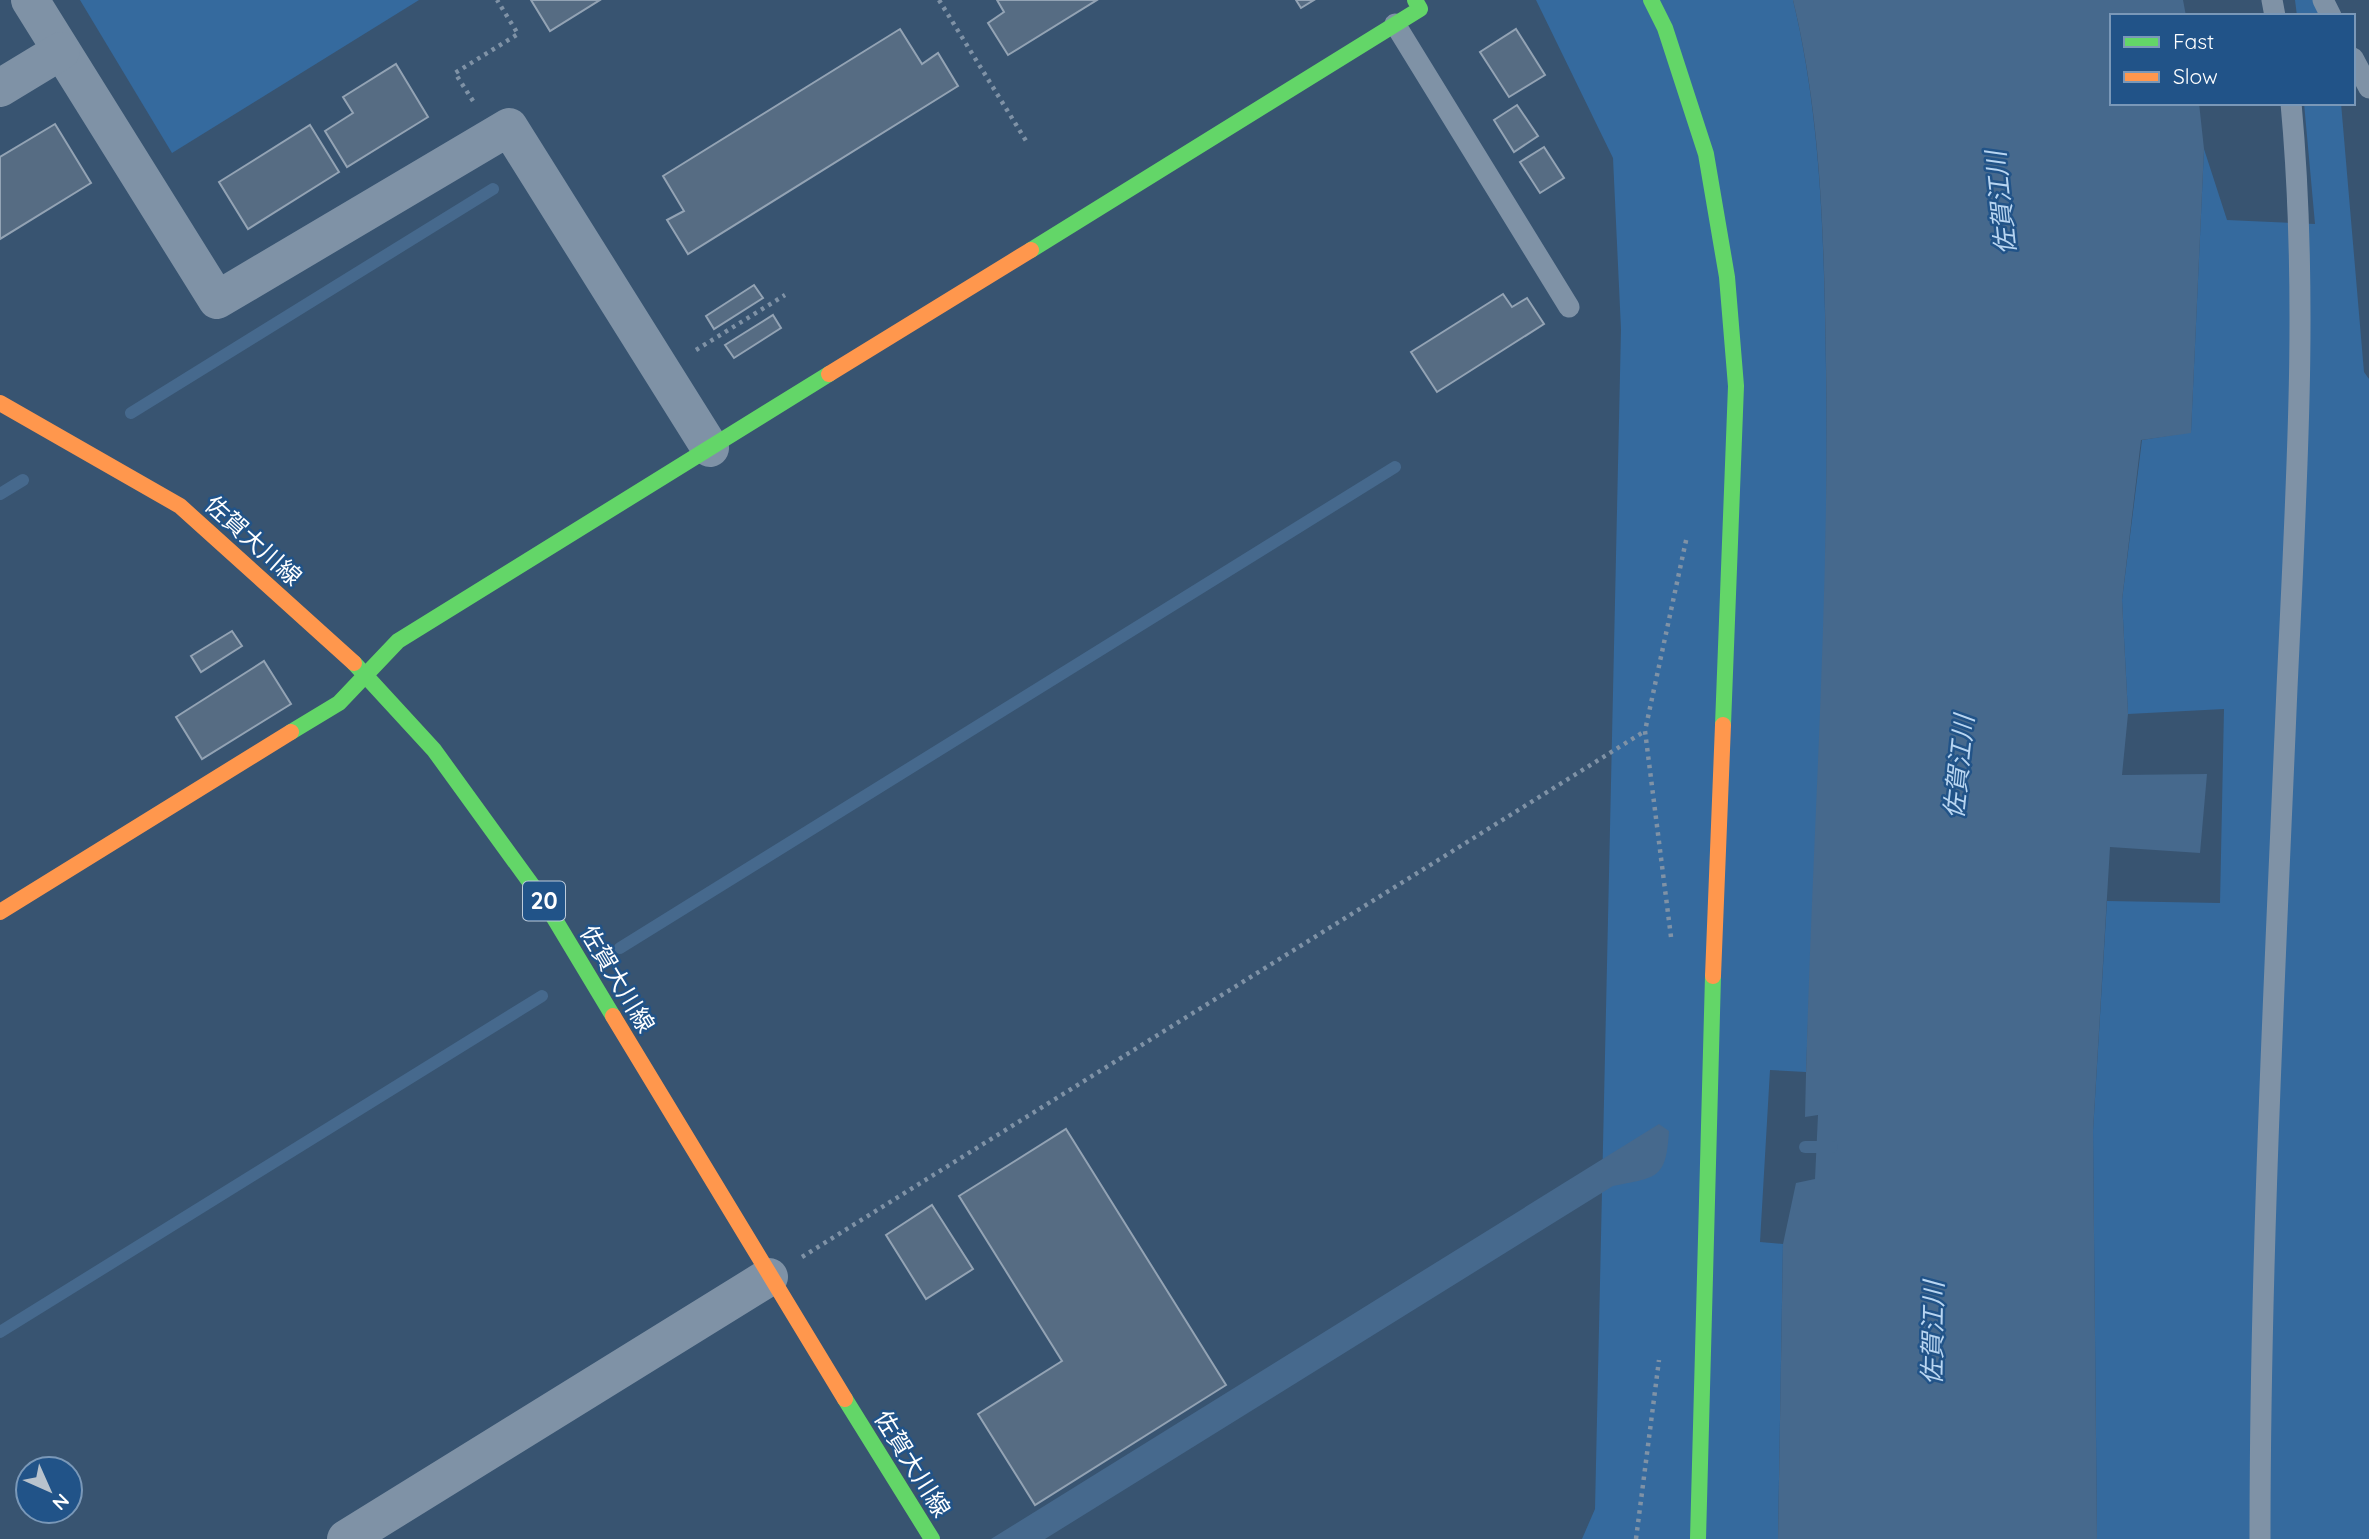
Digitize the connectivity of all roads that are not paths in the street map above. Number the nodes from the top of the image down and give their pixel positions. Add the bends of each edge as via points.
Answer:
1 (30, 0) edge
2 (1415, 0) edge
3 (1651, 0) edge
4 (1395, 24) junction
5 (61, 51) junction
6 (2355, 62) edge
7 (0, 88) edge
8 (2369, 88) edge
9 (2291, 105) edge
10 (1569, 307) dead end
11 (0, 404) edge
12 (710, 448) junction
13 (366, 674) junction
14 (0, 912) edge
15 (769, 1277) junction
16 (346, 1539) edge
17 (932, 1539) edge
18 (1698, 1539) edge
19 (2260, 1539) edge

1 - 5 street
2 - 4 street via 1420,9
3 - 18 street via 1665,28 1706,154 1727,277 1736,386 1712,1001
4 - 10 lane
4 - 12 street
5 - 7 street
5 - 12 street via 217,300 509,127
6 - 8 lane
9 - 19 lane via 2298,178 2301,377 2260,1328
11 - 13 street, 佐賀大川線 / 20 via 180,506
12 - 13 street via 398,641
13 - 14 street via 339,703
13 - 15 street, 佐賀大川線 / 20 via 434,750 545,903
15 - 16 street
15 - 17 street, 佐賀大川線 / 20

